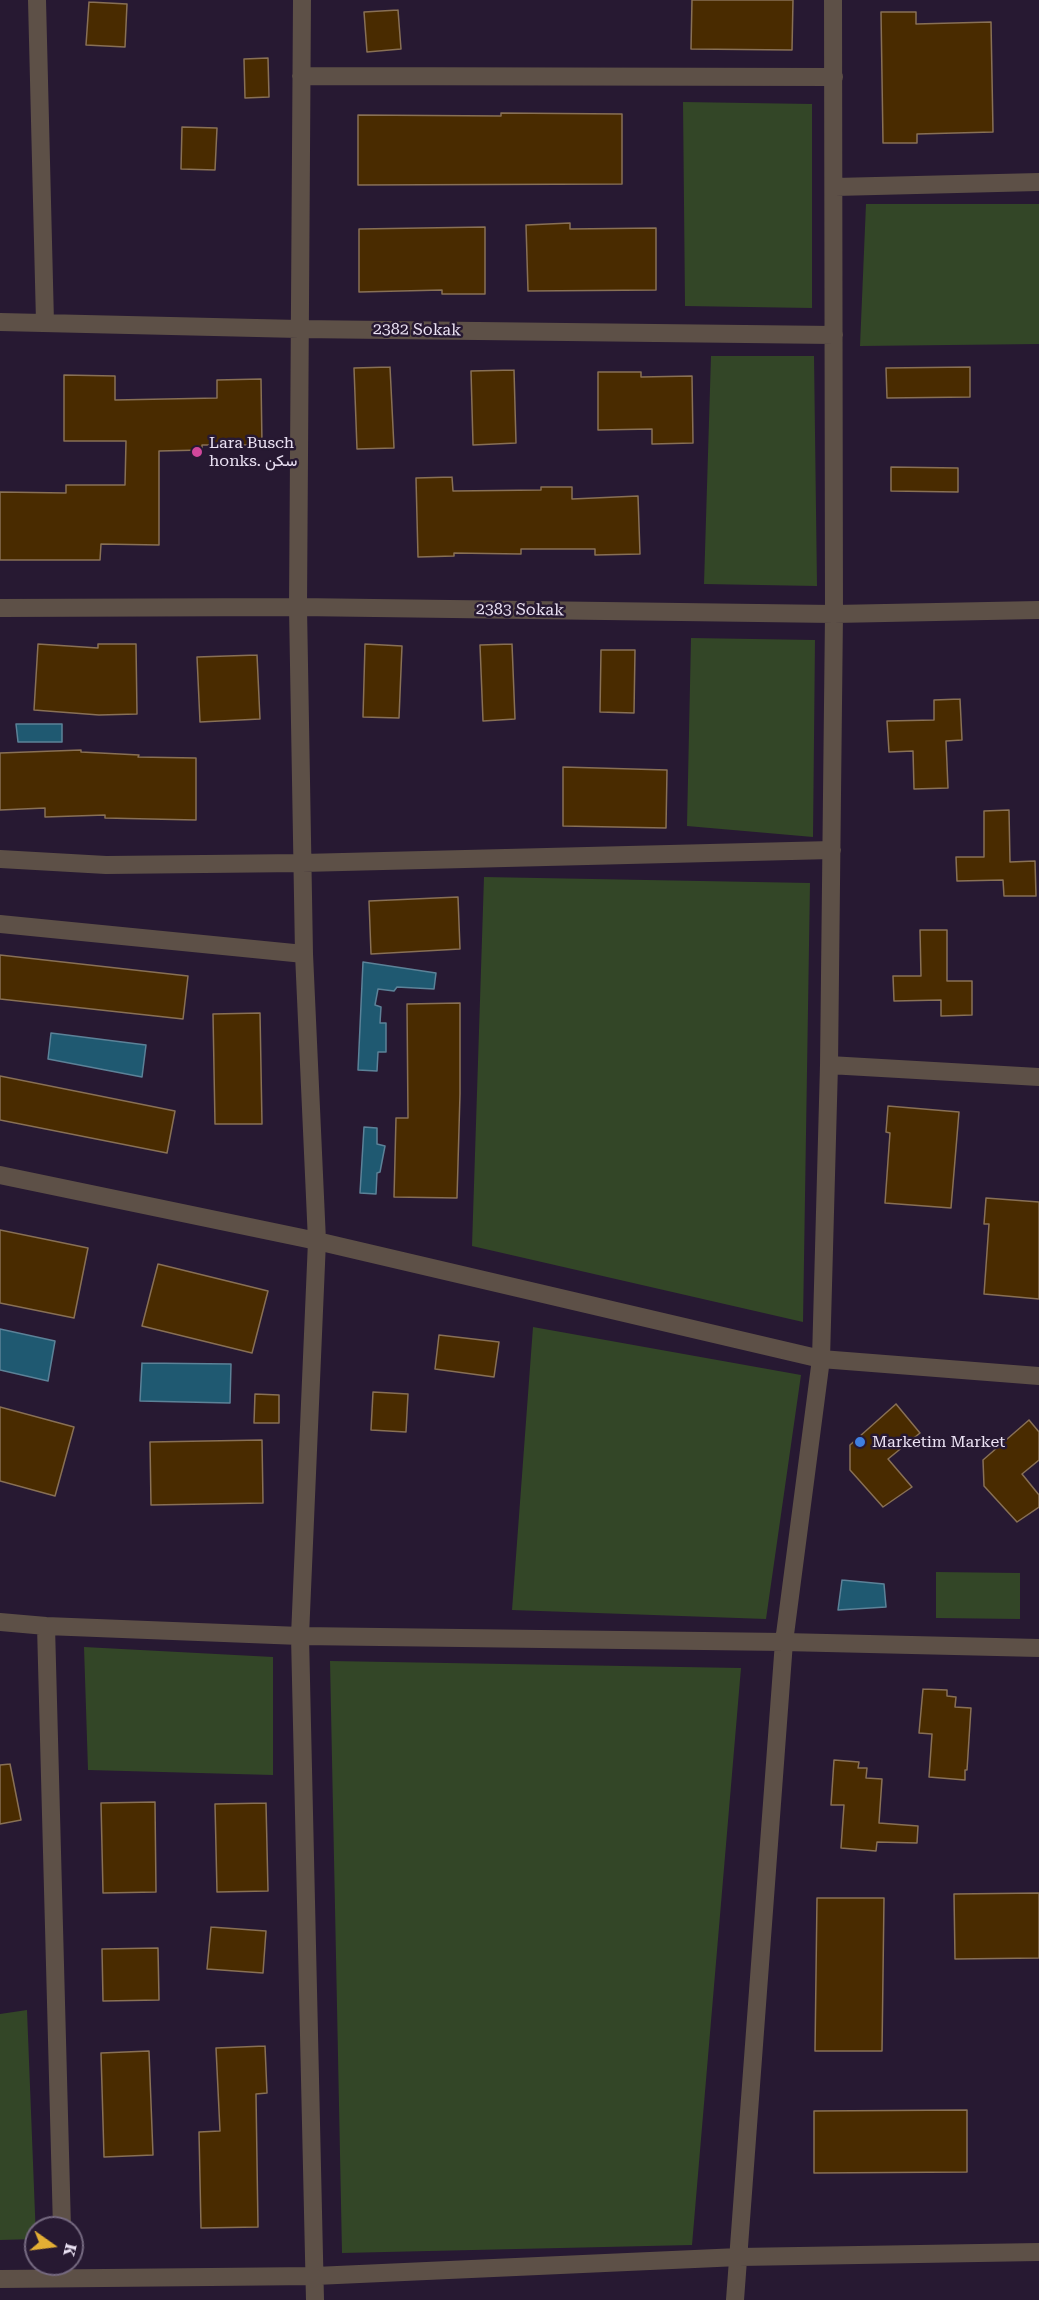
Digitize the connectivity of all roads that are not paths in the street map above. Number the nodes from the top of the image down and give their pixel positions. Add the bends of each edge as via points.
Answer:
1 (37, 0) edge
2 (302, 0) edge
3 (833, 0) edge
4 (301, 76) junction
5 (834, 77) junction
6 (1039, 182) edge
7 (835, 187) junction
8 (0, 322) edge
9 (45, 322) junction
10 (299, 329) junction
11 (834, 335) junction
12 (298, 607) junction
13 (0, 608) edge
14 (1039, 610) edge
15 (834, 614) junction
16 (832, 850) junction
17 (0, 859) edge
18 (302, 863) junction
19 (0, 924) edge
20 (304, 954) junction
21 (830, 1065) junction
22 (1039, 1077) edge
23 (0, 1175) edge
24 (317, 1241) junction
25 (821, 1359) junction
26 (1039, 1376) edge
27 (0, 1622) edge
28 (46, 1626) junction
29 (300, 1636) junction
30 (784, 1642) junction
31 (1039, 1648) edge
32 (62, 2216) edge
33 (1039, 2252) edge
34 (739, 2257) junction
35 (84, 2271) edge
36 (24, 2276) edge
37 (315, 2276) junction
38 (0, 2279) edge
39 (315, 2300) edge
40 (735, 2300) edge

1 - 9 street
2 - 4 street
3 - 5 street
4 - 5 street
4 - 10 street
5 - 7 street
6 - 7 street
7 - 11 street
8 - 9 street, 2382 Sokak
9 - 10 street, 2382 Sokak
10 - 11 street, 2382 Sokak
10 - 12 street
11 - 15 street
12 - 13 street, 2383 Sokak
12 - 15 street, 2383 Sokak
12 - 18 street
14 - 15 street, 2383 Sokak
15 - 16 street
16 - 18 street
16 - 21 street
17 - 18 street via 106,865
18 - 20 street
19 - 20 street
20 - 24 street
21 - 22 street
21 - 25 street
23 - 24 street
24 - 25 street
24 - 29 street
25 - 26 street
25 - 30 street
27 - 28 street
28 - 29 street
28 - 32 street
29 - 30 street
29 - 37 street
30 - 31 street
30 - 34 street
33 - 34 street
34 - 37 street
34 - 40 street
35 - 37 street
36 - 38 street
37 - 39 street

